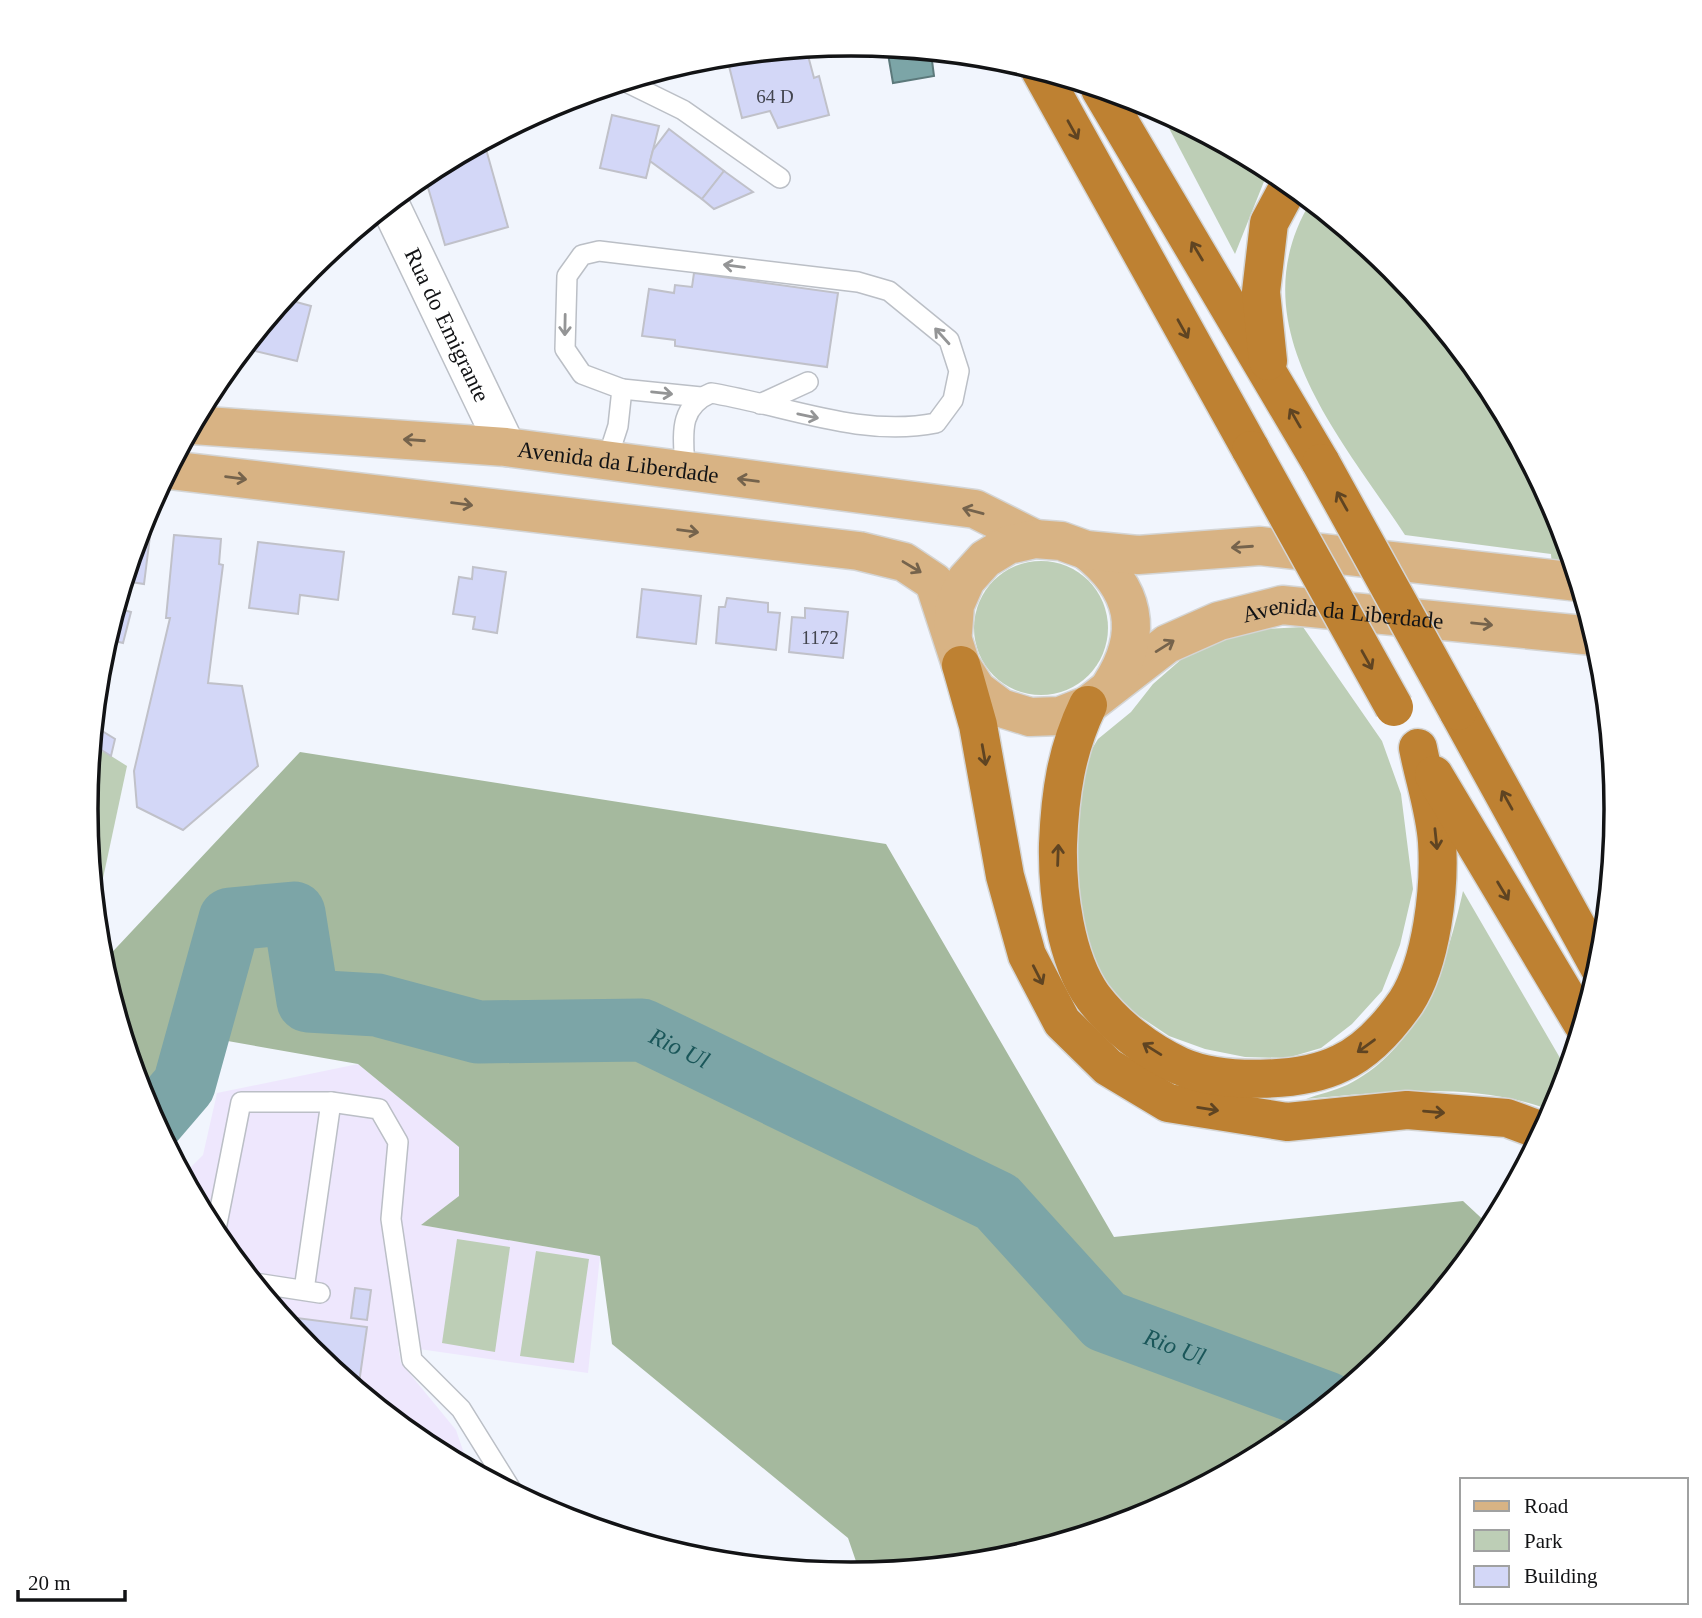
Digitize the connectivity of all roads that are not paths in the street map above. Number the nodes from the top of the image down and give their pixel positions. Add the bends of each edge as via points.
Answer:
1 (1046, 82) edge
2 (637, 88) edge
3 (1107, 101) edge
4 (780, 178) dead end
5 (1284, 194) edge
6 (393, 212) edge
7 (1269, 373) junction
8 (808, 382) dead end
9 (622, 389) junction
10 (701, 397) junction
11 (760, 404) junction
12 (203, 426) edge
13 (506, 447) junction
14 (607, 460) junction
15 (179, 471) edge
16 (685, 471) junction
17 (1035, 539) junction
18 (1086, 550) junction
19 (1568, 581) edge
20 (1583, 635) edge
21 (957, 649) junction
22 (1099, 696) junction
23 (1418, 748) junction
24 (1591, 952) edge
25 (1576, 1012) edge
26 (331, 1102) junction
27 (1533, 1128) edge
28 (218, 1216) edge
29 (269, 1285) edge
30 (503, 1476) edge

1 -> 23 highway, bridge
2 - 4 lane via 682,110
7 -> 3 highway
5 - 7 highway via 1269,223 1261,292
6 - 13 street, Rua do Emigrante
24 -> 7 highway, bridge
8 - 11 lane
9 -> 10 lane
11 -> 9 lane via 824,419 911,428 936,423 953,400 959,372 948,340 889,291 858,282 599,251 582,256 567,276 565,349 582,374
9 - 14 lane via 618,426
10 - 11 lane via 711,393
10 - 16 lane via 686,415
13 -> 12 main road, Avenida da Liberdade
13 - 14 main road, Avenida da Liberdade
14 - 16 main road, Avenida da Liberdade
15 -> 21 main road, Avenida da Liberdade via 859,551 904,562 934,582
17 -> 16 main road, Avenida da Liberdade via 975,509
17 - 18 main road, Avenida da Liberdade via 1061,541
17 - 21 main road, Avenida da Liberdade via 1008,545 985,559 966,580 955,605
19 -> 18 main road, Avenida da Liberdade via 1260,546 1138,555
18 - 22 main road, Avenida da Liberdade via 1107,566 1122,587 1131,612 1132,639 1125,664
22 -> 20 main road, Avenida da Liberdade via 1167,644 1219,621 1282,605
21 - 22 main road, Avenida da Liberdade via 977,690 1001,708 1030,717 1060,716
21 -> 27 highway via 978,725 1005,876 1027,955 1062,1022 1108,1067 1168,1103 1287,1122 1407,1110 1507,1118
23 -> 22 highway via 1437,840 1436,900 1424,957 1407,1000 1374,1040 1341,1064 1293,1076 1237,1079 1181,1067 1129,1035 1093,996 1069,943 1057,875 1060,807 1071,741
23 -> 25 highway
26 - 28 lane via 241,1102
26 - 29 lane via 312,1292
26 - 30 lane via 379,1109 398,1142 391,1219 412,1360 461,1409

